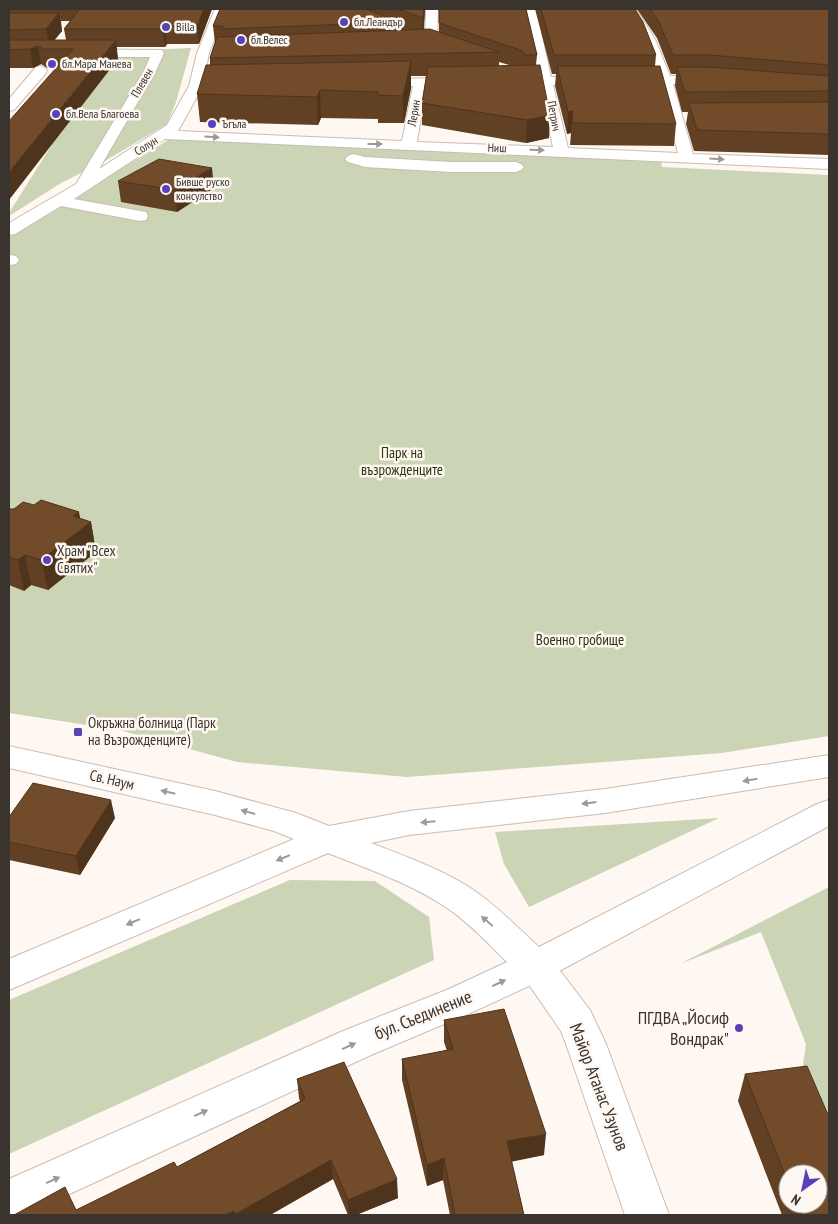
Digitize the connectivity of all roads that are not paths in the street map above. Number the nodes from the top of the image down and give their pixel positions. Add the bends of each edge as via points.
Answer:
1 (220, 9) edge
2 (432, 9) edge
3 (530, 9) edge
4 (632, 9) edge
5 (405, 34) edge
6 (64, 39) edge
7 (392, 46) edge
8 (436, 46) junction
9 (221, 52) edge
10 (9, 53) edge
11 (54, 53) junction
12 (203, 53) junction
13 (25, 70) edge
14 (504, 70) edge
15 (130, 71) dead end
16 (150, 71) junction
17 (540, 80) junction
18 (665, 80) junction
19 (477, 81) edge
20 (496, 81) edge
21 (726, 81) edge
22 (420, 82) junction
23 (362, 83) edge
24 (9, 107) edge
25 (164, 135) junction
26 (351, 144) junction
27 (409, 144) junction
28 (561, 151) junction
29 (687, 158) junction
30 (829, 164) edge
31 (516, 167) dead end
32 (79, 189) junction
33 (59, 201) junction
34 (140, 216) dead end
35 (9, 230) edge
36 (9, 757) edge
37 (829, 766) edge
38 (829, 812) edge
39 (328, 839) junction
40 (535, 966) junction
41 (9, 975) edge
42 (9, 1200) edge
43 (647, 1215) edge

1 - 12 street, Солун
2 - 8 street
3 - 17 street, Петрич
4 - 18 street via 651,42
5 - 8 street
6 - 11 street
7 - 8 street
9 - 12 street
10 - 11 street, Плевен
11 - 16 street, Плевен via 158,53
12 - 25 street, Солун via 201,86 178,121
13 - 24 street via 46,70
14 - 17 street
15 - 16 street
16 - 32 street, Плевен
17 - 18 street
17 - 20 street
17 - 28 street, Петрич
18 - 21 street
18 - 29 street via 680,117
19 - 22 street
22 - 23 street
22 - 27 street, Лерин
25 -> 26 street, Ниш
25 - 32 street, Солун
26 -> 27 street, Ниш
26 - 31 street via 351,158 365,162
27 -> 28 street, Ниш
28 - 29 street, Ниш
29 -> 30 street, Ниш
32 - 33 street, Солун
33 - 34 street
33 - 35 street, Солун
39 -> 36 street, Св. Наум via 284,822 215,803
37 -> 39 street via 605,801 409,823
38 - 40 street, бул. Съединение
40 -> 39 street, Майор Атанас Узунов via 456,896 404,869
39 -> 41 street
42 -> 40 street, бул. Съединение
40 - 43 street, Майор Атанас Узунов via 576,1022 586,1044

